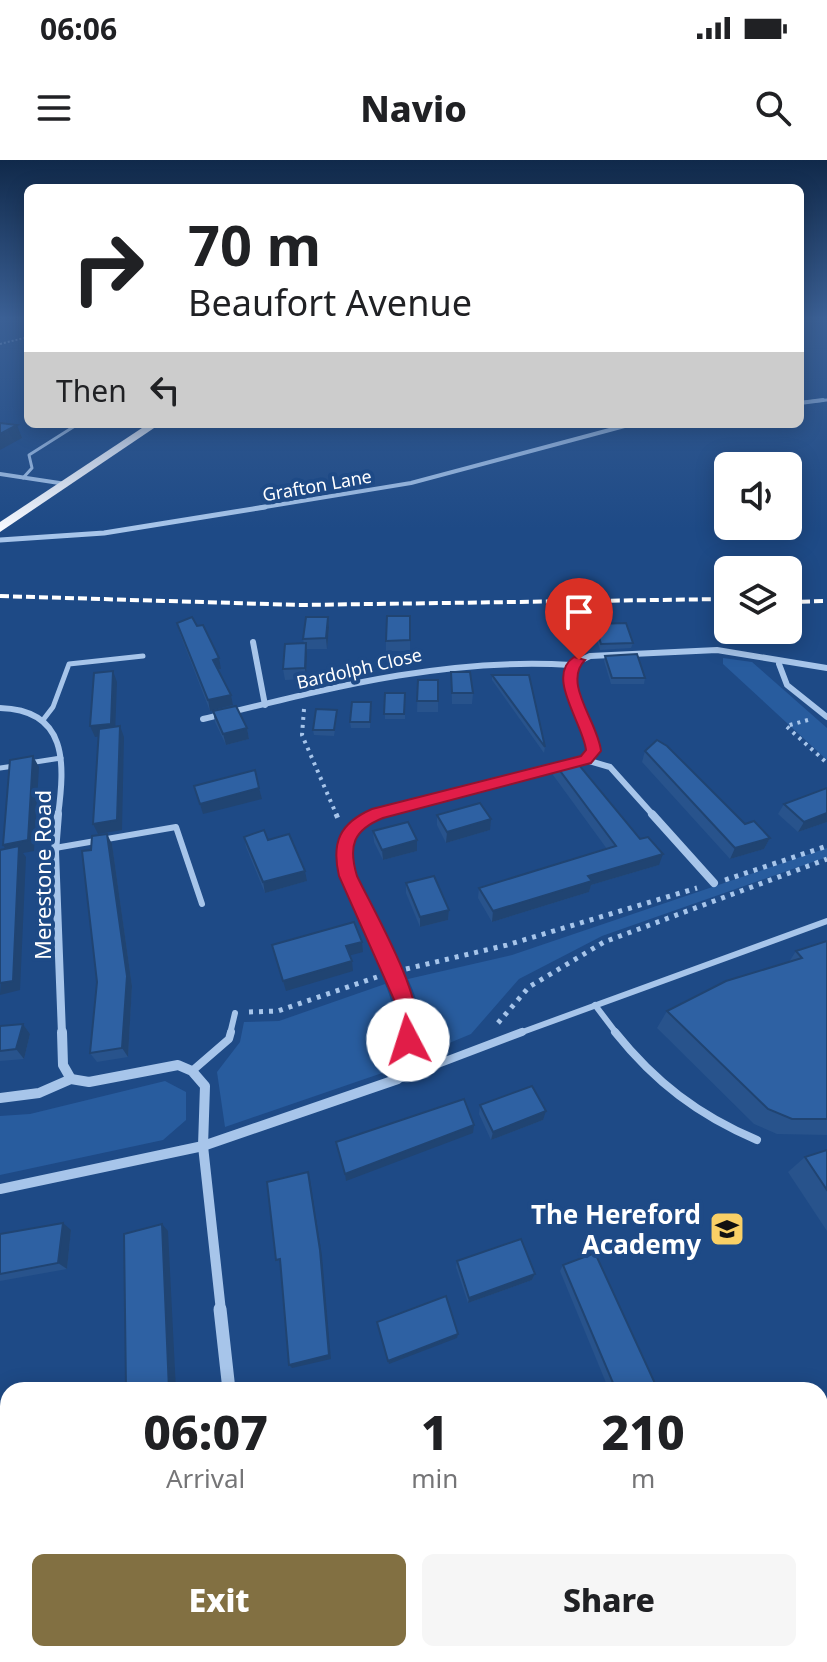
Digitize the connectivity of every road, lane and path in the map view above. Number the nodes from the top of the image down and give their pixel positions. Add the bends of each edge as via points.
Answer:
1 (827, 400) edge
2 (804, 403) edge
3 (71, 428) edge
4 (149, 428) edge
5 (617, 428) edge
6 (0, 474) edge
7 (23, 478) junction
8 (68, 485) junction
9 (0, 528) edge
10 (0, 540) edge
11 (253, 641) dead end
12 (143, 656) dead end
13 (779, 664) junction
14 (571, 665) junction
15 (827, 668) edge
16 (304, 696) junction
17 (265, 705) junction
18 (0, 708) edge
19 (826, 716) edge
20 (203, 719) dead end
21 (43, 720) junction
22 (61, 758) junction
23 (586, 760) junction
24 (827, 763) edge
25 (0, 768) edge
26 (345, 837) junction
27 (827, 846) edge
28 (55, 848) junction
29 (827, 859) edge
30 (714, 883) junction
31 (202, 904) dead end
32 (827, 921) edge
33 (391, 972) junction
34 (595, 1005) junction
35 (235, 1013) joint
36 (490, 1032) dead end
37 (192, 1071) junction
38 (71, 1079) junction
39 (398, 1079) junction
40 (0, 1098) edge
41 (757, 1140) dead end
42 (203, 1146) junction
43 (0, 1189) edge
44 (228, 1382) edge

1 - 2 street
3 - 7 lane via 29,455 32,468
4 - 8 highway
5 - 10 street, Grafton Lane via 411,483 104,533
6 - 7 street
7 - 8 street
8 - 9 highway
11 - 17 street
12 - 21 lane via 69,664
13 - 14 street via 709,650 590,656
13 - 15 street
13 - 19 street via 787,685
14 - 16 street, Bardolph Close via 528,660 426,666
14 - 23 street via 568,679 592,737 593,751
16 - 17 street, Bardolph Close
16 - 26 path via 302,735
17 - 20 street, Bardolph Close
18 - 21 street via 30,712
19 - 24 path via 786,726
21 - 22 street, Merestone Road via 54,732
22 - 25 lane
22 - 28 street, Merestone Road
23 - 26 street via 378,813 360,821
23 - 30 street via 610,767
26 - 33 street via 348,876
27 - 30 path
28 - 31 lane via 176,827
28 - 38 street, Merestone Road via 63,1065
29 - 36 path via 604,942 529,987
30 - 33 path via 507,945
32 - 34 lane
33 - 35 path via 278,1011
33 - 39 street via 406,1004 408,1040
34 - 39 lane
34 - 41 lane via 662,1088
35 - 37 lane via 229,1039
37 - 38 street via 178,1065 89,1082
37 - 42 street via 205,1086
38 - 40 street via 39,1093
39 - 42 street
42 - 43 street
42 - 44 street

